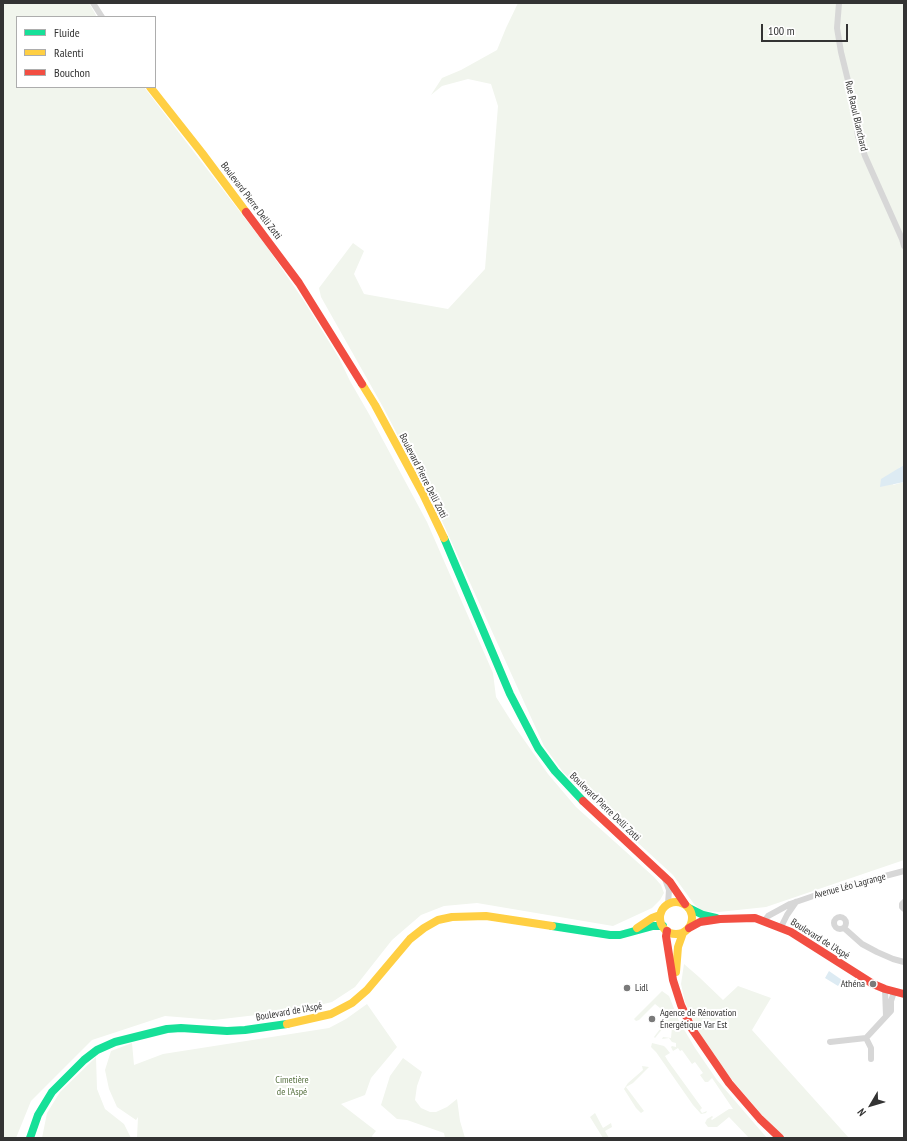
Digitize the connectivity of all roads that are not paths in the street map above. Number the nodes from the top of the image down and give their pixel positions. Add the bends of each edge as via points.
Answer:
1 (93, 3) edge
2 (839, 3) edge
3 (101, 16) edge
4 (151, 88) edge
5 (904, 246) edge
6 (904, 871) edge
7 (665, 877) junction
8 (796, 902) junction
9 (904, 902) edge
10 (668, 904) junction
11 (687, 906) junction
12 (904, 909) edge
13 (660, 916) junction
14 (720, 919) junction
15 (764, 921) junction
16 (781, 927) junction
17 (844, 928) dead end
18 (665, 929) junction
19 (686, 930) junction
20 (633, 931) junction
21 (904, 962) edge
22 (885, 989) junction
23 (894, 992) junction
24 (677, 993) junction
25 (904, 994) edge
26 (886, 1016) junction
27 (866, 1038) junction
28 (830, 1042) dead end
29 (871, 1059) dead end
30 (760, 1119) junction
31 (30, 1138) edge
32 (774, 1138) edge
33 (780, 1138) edge

1 - 3 street
2 - 5 street, Rue Raoul Blanchard via 837,28 858,136
4 - 7 street, Boulevard Pierre Delli Zotti via 299,283 375,405 423,494 510,694 538,748 574,792
6 - 8 street, Avenue Léo Lagrange
7 - 10 street via 670,890
7 - 11 street, Boulevard Pierre Delli Zotti
8 - 15 street, Avenue Léo Lagrange via 782,907
8 - 16 street
9 - 12 street
10 - 11 street via 677,902
10 - 13 street
11 - 14 street, Boulevard de l'Aspé via 702,915
11 - 19 street via 692,923
13 - 18 street
13 - 20 street, Boulevard de l'Aspé via 652,918
14 - 15 street, Boulevard de l'Aspé via 755,918
14 - 19 street, Boulevard de l'Aspé via 700,922
15 - 16 street, Boulevard de l'Aspé
16 - 22 street, Boulevard de l'Aspé
17 - 21 street via 862,944
18 - 19 street via 674,934
18 - 20 street, Boulevard de l'Aspé via 653,926
18 - 24 street
19 - 24 street via 678,948
20 - 31 street, Boulevard de l'Aspé via 610,935 486,916 438,920 410,938 362,995 331,1014 289,1024 244,1030 167,1029 115,1042 97,1050 52,1092 38,1115
22 - 23 street, Boulevard de l'Aspé
22 - 26 street
23 - 25 street, Boulevard de l'Aspé
23 - 26 street via 890,1011
24 - 30 street via 692,1029 708,1054 729,1084
26 - 27 street
27 - 28 street
27 - 29 street via 871,1048
30 - 32 street
30 - 33 street

